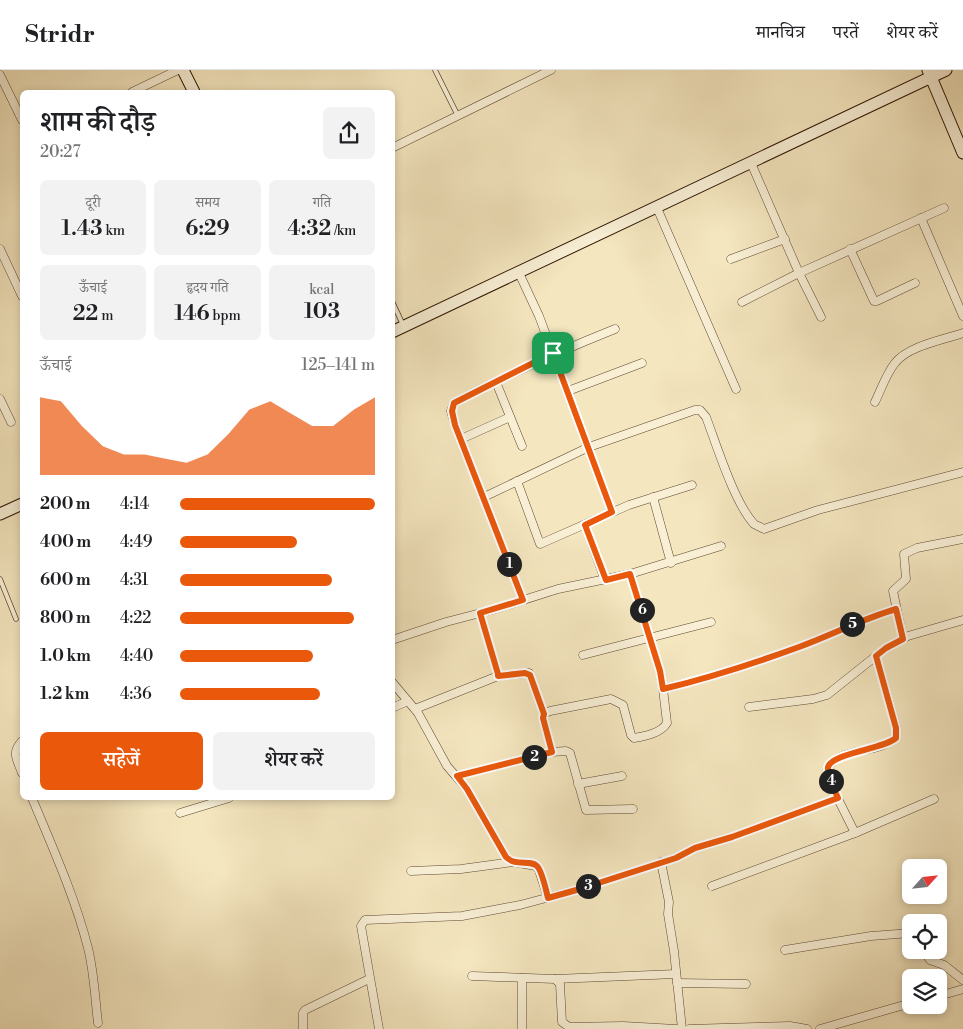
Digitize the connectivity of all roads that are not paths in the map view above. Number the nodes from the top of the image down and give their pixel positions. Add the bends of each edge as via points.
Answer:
1 (178, 70) edge
2 (183, 70) edge
3 (435, 70) edge
4 (552, 70) edge
5 (946, 70) edge
6 (929, 74) edge
7 (0, 75) edge
8 (136, 90) edge
9 (193, 90) edge
10 (20, 116) edge
11 (458, 116) junction
12 (395, 147) edge
13 (963, 153) edge
14 (752, 163) junction
15 (657, 208) junction
16 (944, 208) dead end
17 (921, 218) junction
18 (785, 239) junction
19 (0, 249) edge
20 (850, 250) junction
21 (731, 260) dead end
22 (519, 273) junction
23 (799, 273) junction
24 (915, 283) dead end
25 (20, 292) edge
26 (742, 302) dead end
27 (395, 308) edge
28 (963, 316) edge
29 (821, 317) dead end
30 (404, 327) junction
31 (615, 329) dead end
32 (395, 331) edge
33 (963, 333) edge
34 (553, 353) junction
35 (642, 363) dead end
36 (496, 382) junction
37 (736, 389) dead end
38 (568, 391) junction
39 (0, 400) edge
40 (875, 402) dead end
41 (510, 417) junction
42 (11, 422) dead end
43 (461, 439) junction
44 (522, 446) dead end
45 (589, 447) junction
46 (963, 472) edge
47 (517, 481) junction
48 (692, 485) dead end
49 (484, 497) junction
50 (653, 497) junction
51 (20, 505) edge
52 (612, 512) junction
53 (0, 514) edge
54 (585, 525) junction
55 (963, 539) edge
56 (721, 546) dead end
57 (671, 563) junction
58 (630, 574) junction
59 (0, 579) edge
60 (606, 580) junction
61 (523, 600) junction
62 (896, 609) junction
63 (480, 613) junction
64 (16, 619) dead end
65 (963, 620) edge
66 (711, 622) dead end
67 (650, 637) junction
68 (395, 639) edge
69 (903, 639) junction
70 (583, 655) dead end
71 (876, 656) junction
72 (498, 676) junction
73 (395, 686) edge
74 (663, 689) junction
75 (408, 701) junction
76 (395, 707) edge
77 (749, 707) dead end
78 (415, 709) junction
79 (544, 714) junction
80 (20, 744) edge
81 (552, 752) junction
82 (20, 768) edge
83 (457, 776) junction
84 (622, 776) dead end
85 (578, 784) junction
86 (838, 798) junction
87 (934, 799) dead end
88 (33, 800) edge
89 (222, 800) edge
90 (633, 808) dead end
91 (180, 813) dead end
92 (855, 832) junction
93 (513, 862) junction
94 (661, 862) junction
95 (411, 871) dead end
96 (712, 886) dead end
97 (548, 898) junction
98 (902, 934) edge
99 (785, 950) dead end
100 (929, 959) edge
101 (676, 974) junction
102 (472, 976) dead end
103 (522, 978) junction
104 (369, 979) junction
105 (555, 979) junction
106 (963, 980) edge
107 (678, 983) junction
108 (746, 984) dead end
109 (963, 989) edge
110 (947, 994) edge
111 (902, 1006) edge
112 (98, 1023) dead end
113 (303, 1029) edge
114 (379, 1029) edge
115 (522, 1029) edge
116 (676, 1029) edge
117 (682, 1029) edge
118 (689, 1029) edge
119 (807, 1029) edge
120 (820, 1029) edge

1 - 8 street
2 - 9 street
3 - 11 lane
4 - 11 street
5 - 6 street
6 - 13 street
6 - 14 street
7 - 10 street
11 - 12 street
14 - 15 street
14 - 18 street
15 - 22 street
15 - 37 street
16 - 17 street
17 - 20 street
17 - 28 street
18 - 21 street
18 - 23 street
19 - 25 street
20 - 23 street
20 - 24 street via 874,300
22 - 30 street
22 - 34 street
23 - 26 street
23 - 29 street
27 - 30 lane
30 - 32 street
31 - 34 street
33 - 40 street via 904,354 890,370
34 - 36 street
34 - 38 street
35 - 38 street
36 - 41 street
36 - 43 street via 454,403 452,411
38 - 45 street
39 - 42 street
41 - 43 street
41 - 44 street
43 - 49 street
45 - 46 street via 674,416 700,410 706,417 746,513 764,529 818,510
45 - 47 street
45 - 52 street
47 - 49 street
47 - 54 street via 540,544
48 - 50 street
49 - 61 street
50 - 52 street
50 - 57 street
51 - 53 street
52 - 54 street
54 - 60 street
55 - 62 street via 917,548 904,554 906,579 893,591
56 - 57 street
57 - 58 street
58 - 60 street
58 - 67 street
59 - 64 lane
60 - 61 street
61 - 63 street
62 - 69 street
62 - 74 street via 800,647
63 - 68 street
63 - 72 street
65 - 69 street
66 - 67 street
67 - 70 street
67 - 74 street
69 - 71 street
71 - 77 street via 826,694 813,699
71 - 86 street via 896,738 831,763 828,771
72 - 78 street
72 - 79 street via 528,673
73 - 75 street
74 - 79 street via 667,723 662,729 640,737 631,735 623,705 612,699
75 - 76 street
75 - 78 street
78 - 83 street via 447,766
79 - 81 street
80 - 82 street via 15,754
81 - 83 street
81 - 85 street via 570,753
83 - 93 street via 506,857
84 - 85 street
85 - 90 street via 586,810
86 - 92 street
86 - 94 street
87 - 92 street
88 - 112 street via 88,949
89 - 91 street
92 - 96 street
93 - 95 street
93 - 97 street via 536,866
94 - 97 street
94 - 101 street
97 - 104 street via 462,916 365,920 361,926
98 - 99 street
100 - 106 street via 944,965
101 - 105 street
101 - 107 street
102 - 103 street
103 - 105 street
103 - 115 street
104 - 113 street via 305,1010
104 - 114 street
105 - 116 street via 560,984 564,1025
107 - 108 street
107 - 117 street
109 - 110 street
111 - 120 street
118 - 119 street via 790,1026

